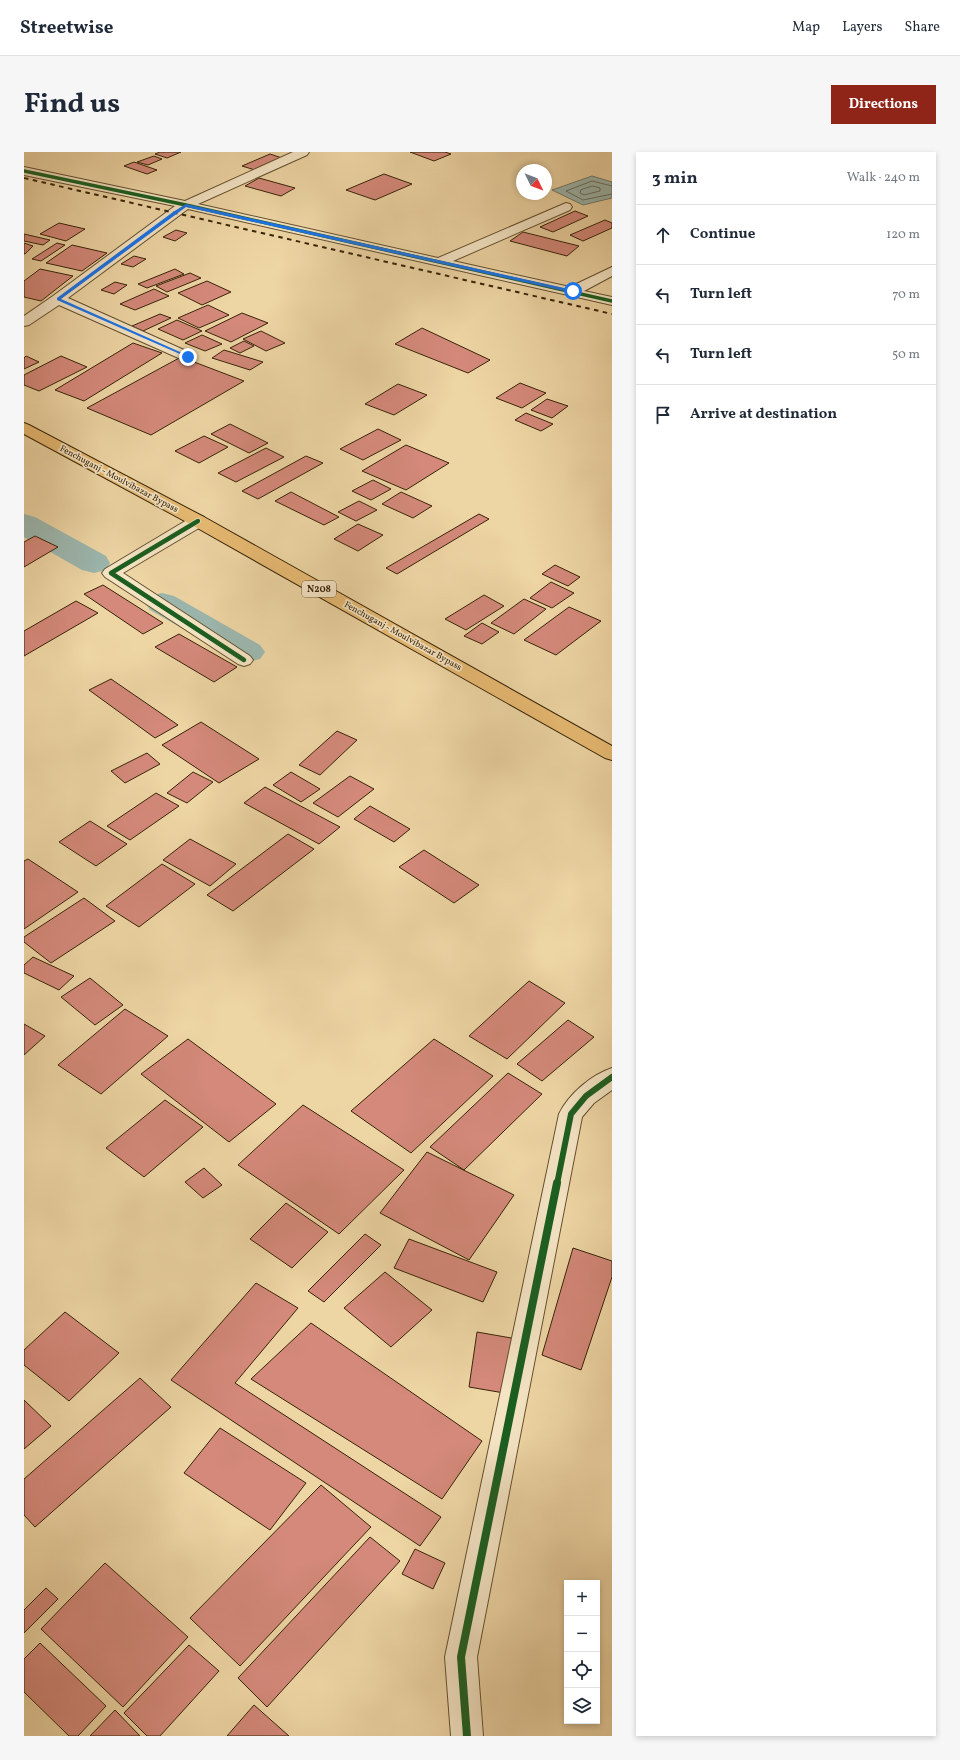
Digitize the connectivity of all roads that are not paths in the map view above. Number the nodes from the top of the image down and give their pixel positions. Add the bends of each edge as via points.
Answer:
1 (303, 152) edge
2 (24, 171) edge
3 (186, 206) junction
4 (566, 207) dead end
5 (438, 263) junction
6 (612, 271) edge
7 (573, 291) junction
8 (58, 299) junction
9 (612, 301) edge
10 (24, 322) edge
11 (188, 357) dead end
12 (24, 428) edge
13 (198, 521) junction
14 (244, 660) dead end
15 (612, 754) edge
16 (612, 1077) edge
17 (467, 1736) edge

1 - 3 street
2 - 3 street
3 - 5 street
3 - 8 street via 174,212
4 - 5 street
5 - 7 street
6 - 7 street
7 - 9 street
8 - 10 street
8 - 11 street
12 - 13 highway, Fenchuganj - Moulvibazar Bypass / N208
13 - 14 street via 111,573
13 - 15 highway, Fenchuganj - Moulvibazar Bypass / N208
16 - 17 street via 586,1096 571,1114 461,1657

